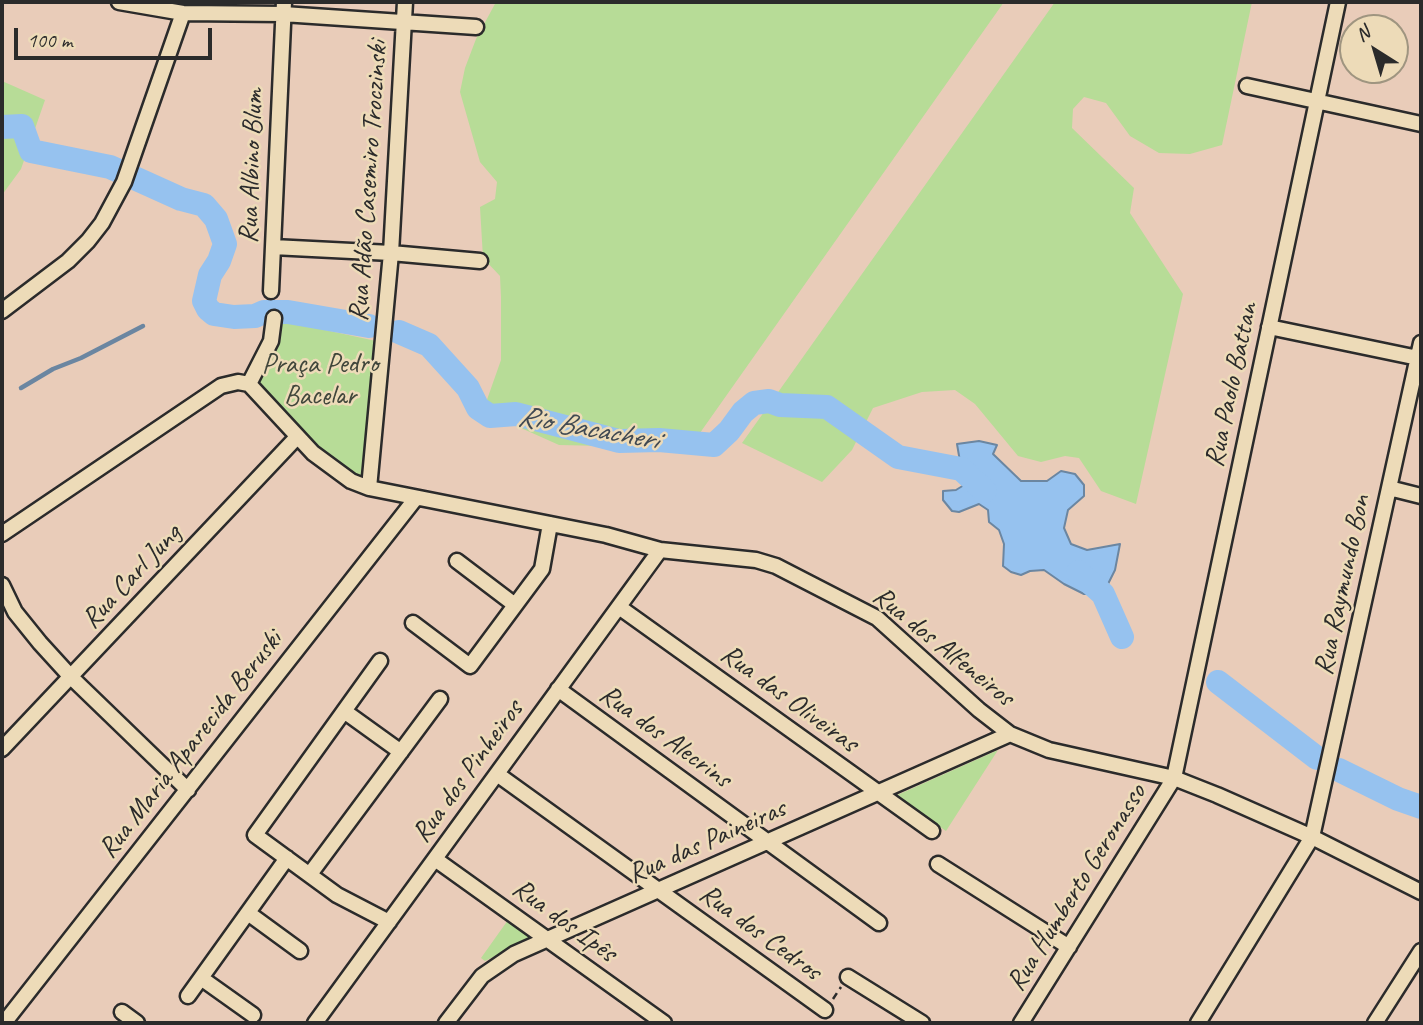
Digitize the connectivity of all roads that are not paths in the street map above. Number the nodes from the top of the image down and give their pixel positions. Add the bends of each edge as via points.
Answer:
1 (119, 2) edge
2 (405, 2) edge
3 (1338, 2) edge
4 (283, 8) edge
5 (183, 13) junction
6 (404, 22) junction
7 (476, 27) dead end
8 (1247, 86) dead end
9 (1317, 101) junction
10 (1421, 124) edge
11 (273, 247) junction
12 (391, 253) junction
13 (480, 261) dead end
14 (271, 291) dead end
15 (2, 311) edge
16 (274, 318) dead end
17 (1269, 327) junction
18 (1420, 351) edge
19 (248, 384) junction
20 (297, 438) junction
21 (369, 488) junction
22 (1389, 488) junction
23 (1421, 496) edge
24 (416, 498) junction
25 (550, 524) junction
26 (2, 534) edge
27 (660, 550) junction
28 (457, 561) dead end
29 (2, 585) edge
30 (515, 605) junction
31 (619, 607) junction
32 (412, 623) dead end
33 (380, 660) dead end
34 (71, 677) junction
35 (558, 689) junction
36 (440, 699) dead end
37 (344, 711) junction
38 (1010, 734) junction
39 (2, 749) edge
40 (401, 752) junction
41 (497, 774) junction
42 (1174, 778) junction
43 (188, 790) junction
44 (878, 793) junction
45 (932, 831) dead end
46 (1312, 837) junction
47 (767, 842) junction
48 (287, 858) junction
49 (435, 859) junction
50 (938, 864) dead end
51 (310, 874) junction
52 (659, 890) junction
53 (1421, 892) edge
54 (248, 913) junction
55 (389, 922) junction
56 (879, 923) dead end
57 (547, 940) junction
58 (1069, 947) junction
59 (300, 951) dead end
60 (1421, 951) edge
61 (848, 976) road end
62 (201, 978) junction
63 (188, 996) dead end
64 (825, 1010) road end
65 (122, 1013) dead end
66 (253, 1015) dead end
67 (4, 1023) edge
68 (137, 1023) edge
69 (315, 1023) edge
70 (446, 1023) edge
71 (664, 1023) edge
72 (922, 1023) edge
73 (1021, 1023) edge
74 (1198, 1023) edge
75 (1375, 1023) edge

1 - 5 street
2 - 6 street, Rua Adão Casemiro Troczinski
3 - 9 street, Rua Paolo Battan
4 - 5 street
4 - 6 street
4 - 11 street, Rua Albino Blum
5 - 15 street via 124,182 102,223 68,261
6 - 7 street
6 - 12 street, Rua Adão Casemiro Troczinski
8 - 9 street
9 - 10 street
9 - 17 street, Rua Paolo Battan
11 - 12 street
11 - 14 street, Rua Albino Blum
12 - 13 street
12 - 21 street, Rua Adão Casemiro Troczinski
16 - 19 street via 271,341
17 - 18 street
17 - 42 street, Rua Paolo Battan
18 - 22 street, Rua Raymundo Bon
19 - 20 street, Rua dos Alfeneiros
19 - 26 street via 221,386
20 - 21 street, Rua dos Alfeneiros via 333,470
20 - 34 street, Rua Carl Jung
21 - 24 street, Rua dos Alfeneiros
22 - 23 street
22 - 46 street, Rua Raymundo Bon
24 - 25 street, Rua dos Alfeneiros
24 - 43 street, Rua Maria Aparecida Beruski
25 - 27 street, Rua dos Alfeneiros
25 - 30 street via 542,569
27 - 31 street, Rua dos Pinheiros
27 - 38 street, Rua dos Alfeneiros via 767,563 865,610
28 - 30 street
29 - 34 street via 26,628
30 - 32 street via 470,666
31 - 35 street, Rua dos Pinheiros
31 - 44 street, Rua das Oliveiras
33 - 37 street
34 - 39 street, Rua Carl Jung
34 - 43 street
35 - 41 street, Rua dos Pinheiros
35 - 47 street, Rua dos Alecrins
36 - 40 street
37 - 40 street
37 - 48 street via 255,835
38 - 42 street, Rua dos Alfeneiros via 1069,756
38 - 44 street, Rua das Paineiras
40 - 51 street
41 - 49 street, Rua dos Pinheiros
41 - 52 street, Rua dos Cedros
42 - 46 street, Rua dos Alfeneiros
42 - 58 street, Rua Humberto Geronasso
43 - 67 street, Rua Maria Aparecida Beruski
44 - 45 street, Rua das Oliveiras
44 - 47 street, Rua das Paineiras
46 - 53 street, Rua dos Alfeneiros
46 - 74 street, Rua Raymundo Bon
47 - 52 street, Rua das Paineiras
47 - 56 street, Rua dos Alecrins
48 - 51 street
48 - 54 street
49 - 55 street, Rua dos Pinheiros
49 - 57 street, Rua dos Ipês
50 - 58 street
51 - 55 street
52 - 57 street, Rua das Paineiras
52 - 64 street, Rua dos Cedros
54 - 59 street
54 - 62 street
55 - 69 street, Rua dos Pinheiros
57 - 70 street, Rua das Paineiras via 514,954 482,976
57 - 71 street, Rua dos Ipês
58 - 73 street, Rua Humberto Geronasso
60 - 75 street
61 - 72 street
62 - 63 street
62 - 66 street
65 - 68 street

